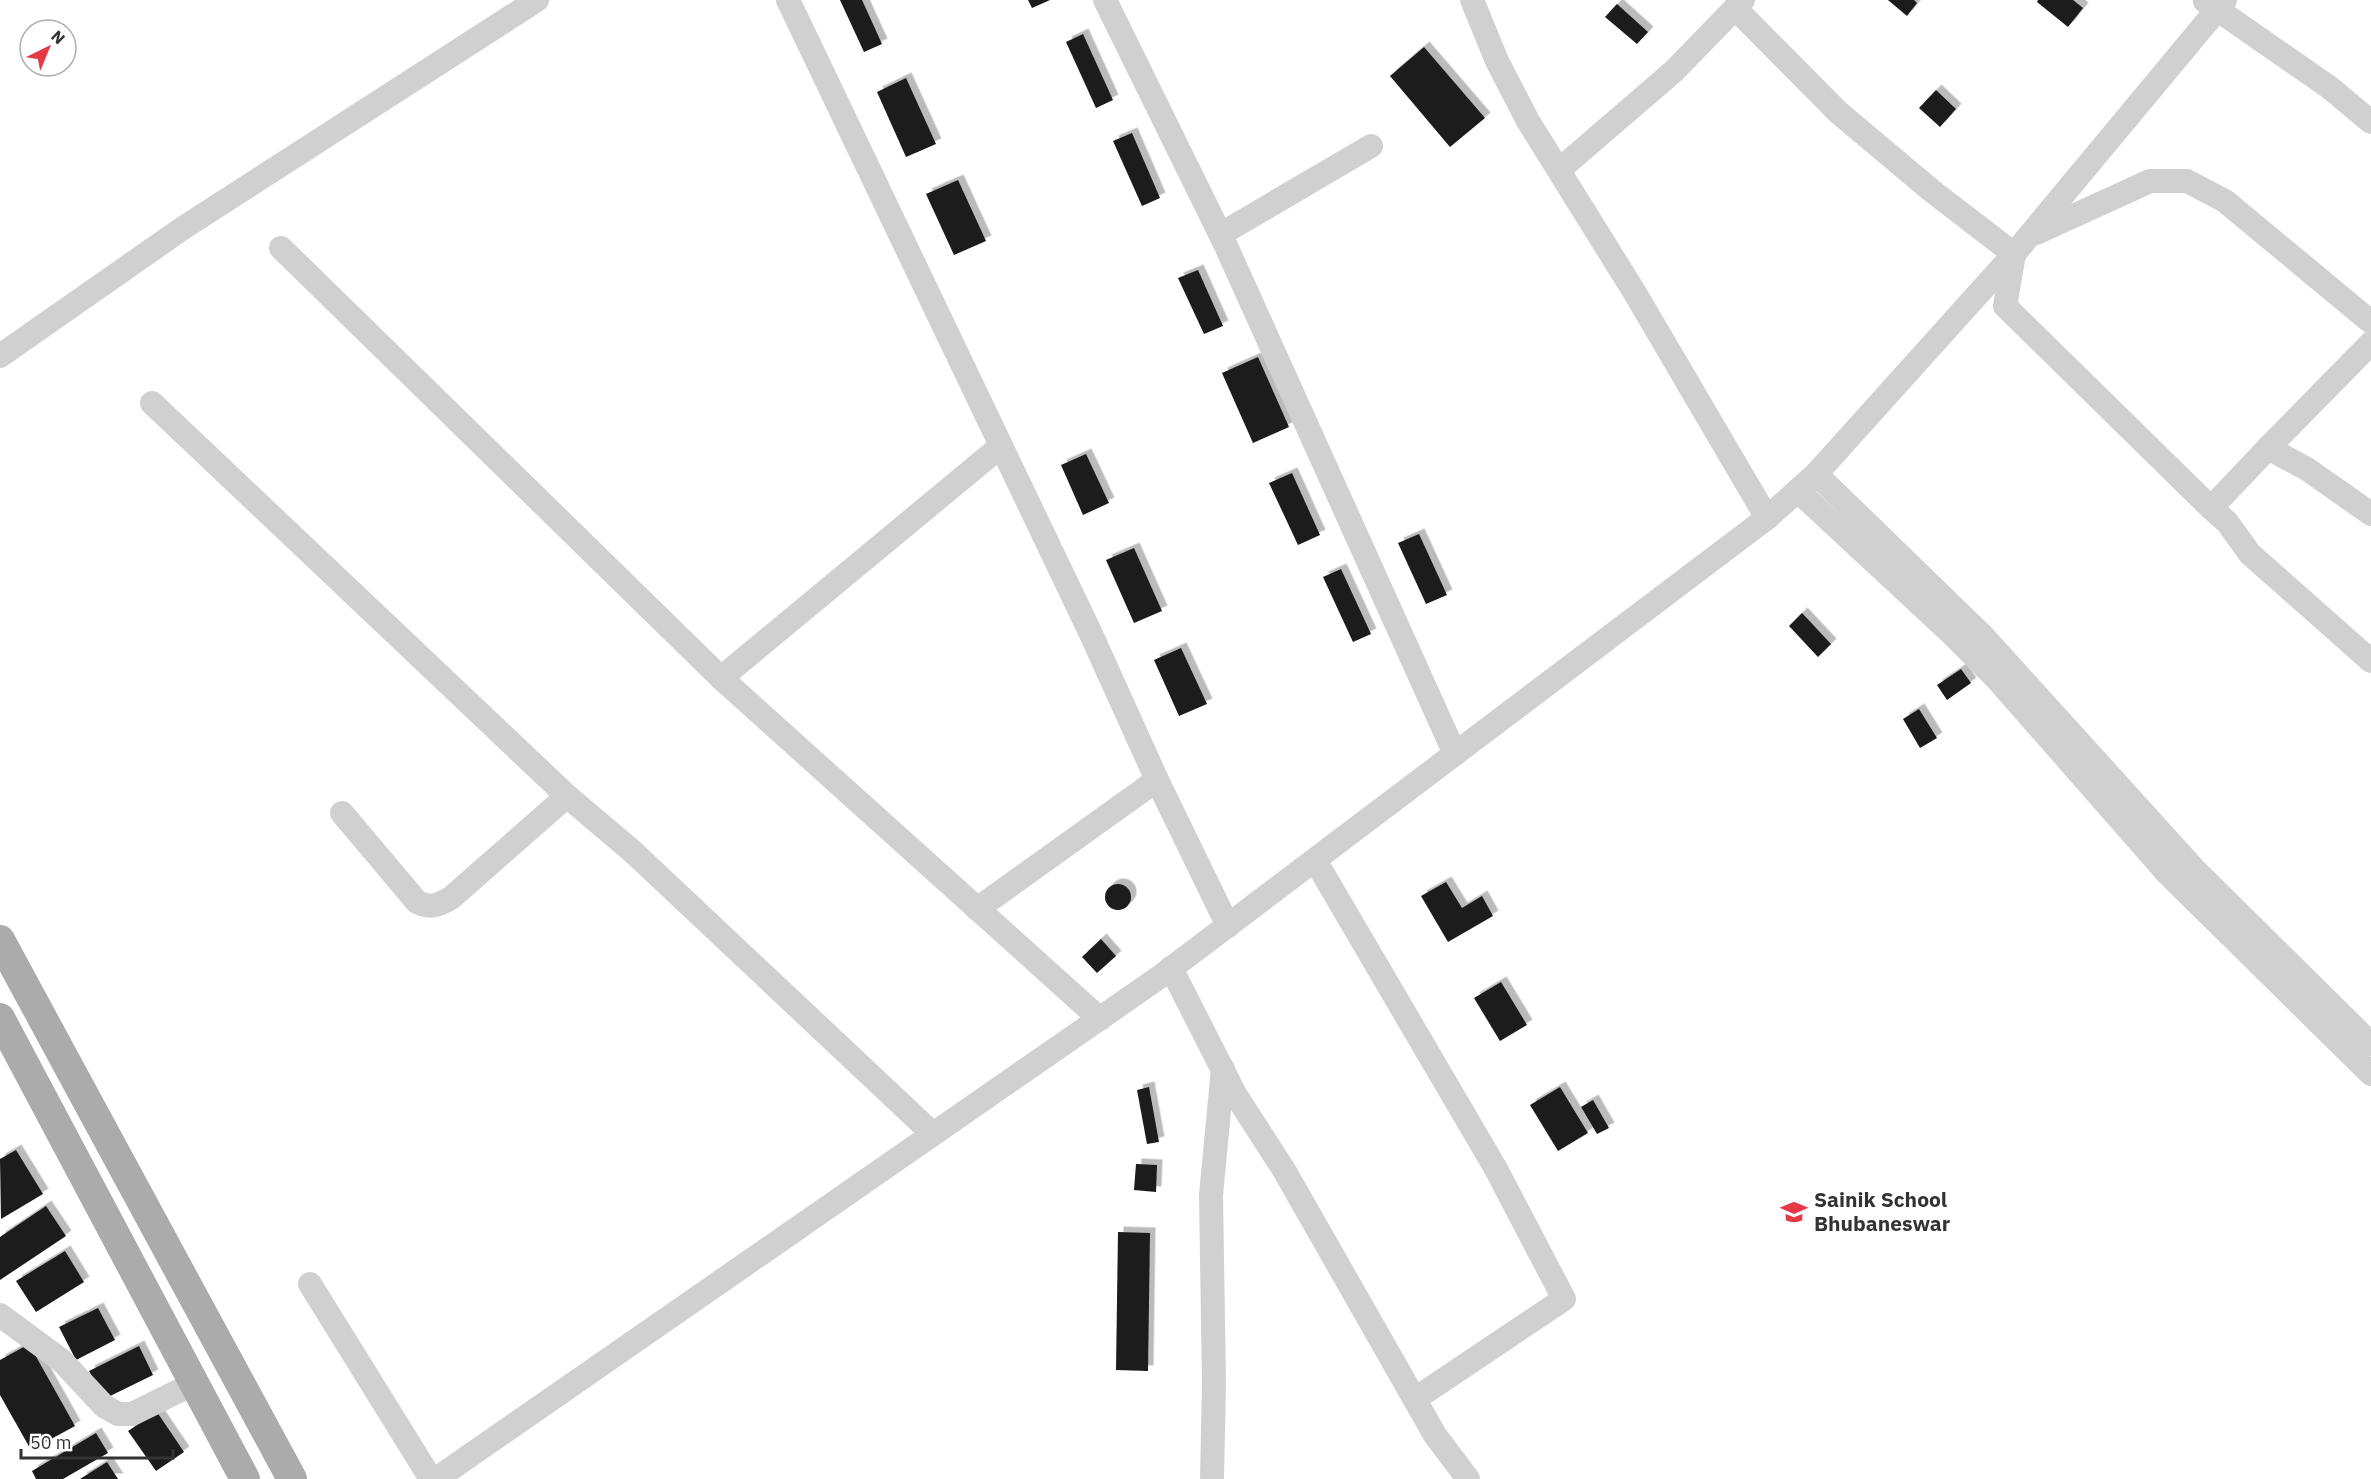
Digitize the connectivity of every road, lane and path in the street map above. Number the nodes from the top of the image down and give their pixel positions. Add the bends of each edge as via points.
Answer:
1 (537, 0) edge
2 (788, 0) edge
3 (1105, 0) edge
4 (1472, 0) edge
5 (2215, 3) edge
6 (1739, 4) edge
7 (2371, 122) edge
8 (1371, 146) dead end
9 (1559, 170) junction
10 (1221, 234) junction
11 (2021, 245) junction
12 (281, 248) dead end
13 (2371, 322) edge
14 (2371, 343) edge
15 (0, 356) edge
16 (152, 403) dead end
17 (1001, 446) junction
18 (2268, 448) junction
19 (1816, 474) junction
20 (1798, 491) junction
21 (2211, 508) junction
22 (2371, 514) edge
23 (1767, 518) junction
24 (2371, 661) edge
25 (721, 678) junction
26 (1455, 754) junction
27 (1157, 780) junction
28 (567, 796) junction
29 (342, 813) dead end
30 (1315, 860) junction
31 (977, 909) junction
32 (1228, 926) junction
33 (0, 940) edge
34 (1171, 968) junction
35 (0, 1018) edge
36 (1100, 1019) junction
37 (2371, 1044) edge
38 (1223, 1069) junction
39 (2371, 1074) edge
40 (933, 1134) junction
41 (310, 1284) dead end
42 (0, 1315) edge
43 (195, 1383) junction
44 (1415, 1400) junction
45 (1443, 1446) junction
46 (245, 1479) edge
47 (292, 1479) edge
48 (431, 1479) edge
49 (436, 1479) edge
50 (1212, 1479) edge
51 (1451, 1479) edge
52 (1468, 1479) edge

1 - 15 street via 183,228
2 - 17 street
3 - 10 street
4 - 9 street via 1497,61
5 - 7 street
5 - 11 street
6 - 9 street via 1674,70
6 - 11 street via 1838,112 1932,191
8 - 10 street
9 - 23 street
10 - 26 street
11 - 13 street via 2150,181 2187,181 2225,201
11 - 19 street
11 - 21 street via 2005,306
12 - 25 street
14 - 18 street
16 - 28 street
17 - 25 street
17 - 27 street
18 - 21 street
18 - 22 street via 2307,469
19 - 20 street
19 - 37 street via 1982,635 2195,870
20 - 23 street
20 - 39 street via 1997,679 2168,874
21 - 24 street via 2227,522 2250,554
23 - 26 street
25 - 31 street
26 - 30 street
27 - 31 street
27 - 32 street
28 - 29 street via 451,898 426,907 417,902
28 - 40 street via 632,851
30 - 32 street
30 - 44 street via 1496,1169 1564,1299
31 - 36 street
32 - 34 street
33 - 47 main road
34 - 36 street
34 - 38 street
35 - 43 main road
36 - 40 street
38 - 44 street
38 - 50 street via 1211,1195
40 - 49 street
41 - 48 street
42 - 43 street via 61,1360 104,1406 118,1414 132,1414
43 - 46 main road
44 - 45 street
45 - 51 street
45 - 52 street

